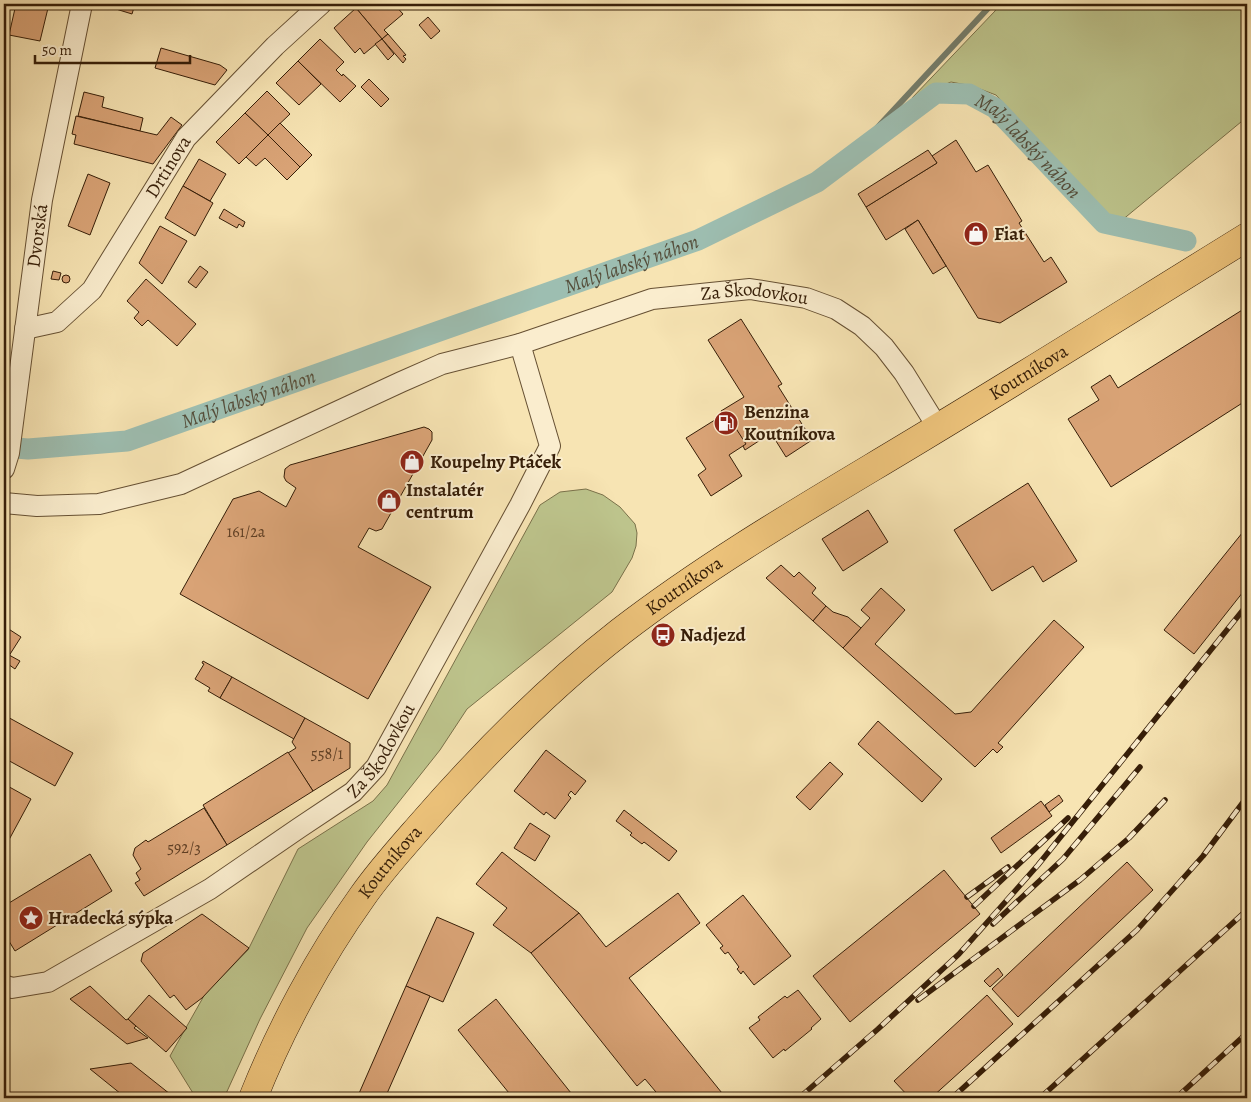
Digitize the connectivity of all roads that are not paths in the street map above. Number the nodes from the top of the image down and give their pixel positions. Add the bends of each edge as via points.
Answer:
1 (82, 4) edge
2 (321, 4) edge
3 (1247, 237) edge
4 (25, 329) junction
5 (520, 344) junction
6 (938, 428) junction
7 (6, 461) edge
8 (4, 503) edge
9 (4, 984) edge
10 (256, 1091) edge

1 - 4 street, Dvorská via 42,200
2 - 4 street, Drtinova via 275,46 186,138 92,290 57,322
3 - 6 main road, Koutníkova
4 - 7 street, Dvorská
5 - 6 street, Za Škodovkou via 652,299 750,289 806,298 836,309 874,336 904,373
5 - 8 street, Za Škodovkou via 442,364 181,484 98,504 37,506
5 - 9 street, Za Škodovkou via 550,446 376,767 353,792 210,889 48,982 12,988
6 - 10 main road, Koutníkova via 723,559 622,631 538,702 438,806 362,897 300,999

